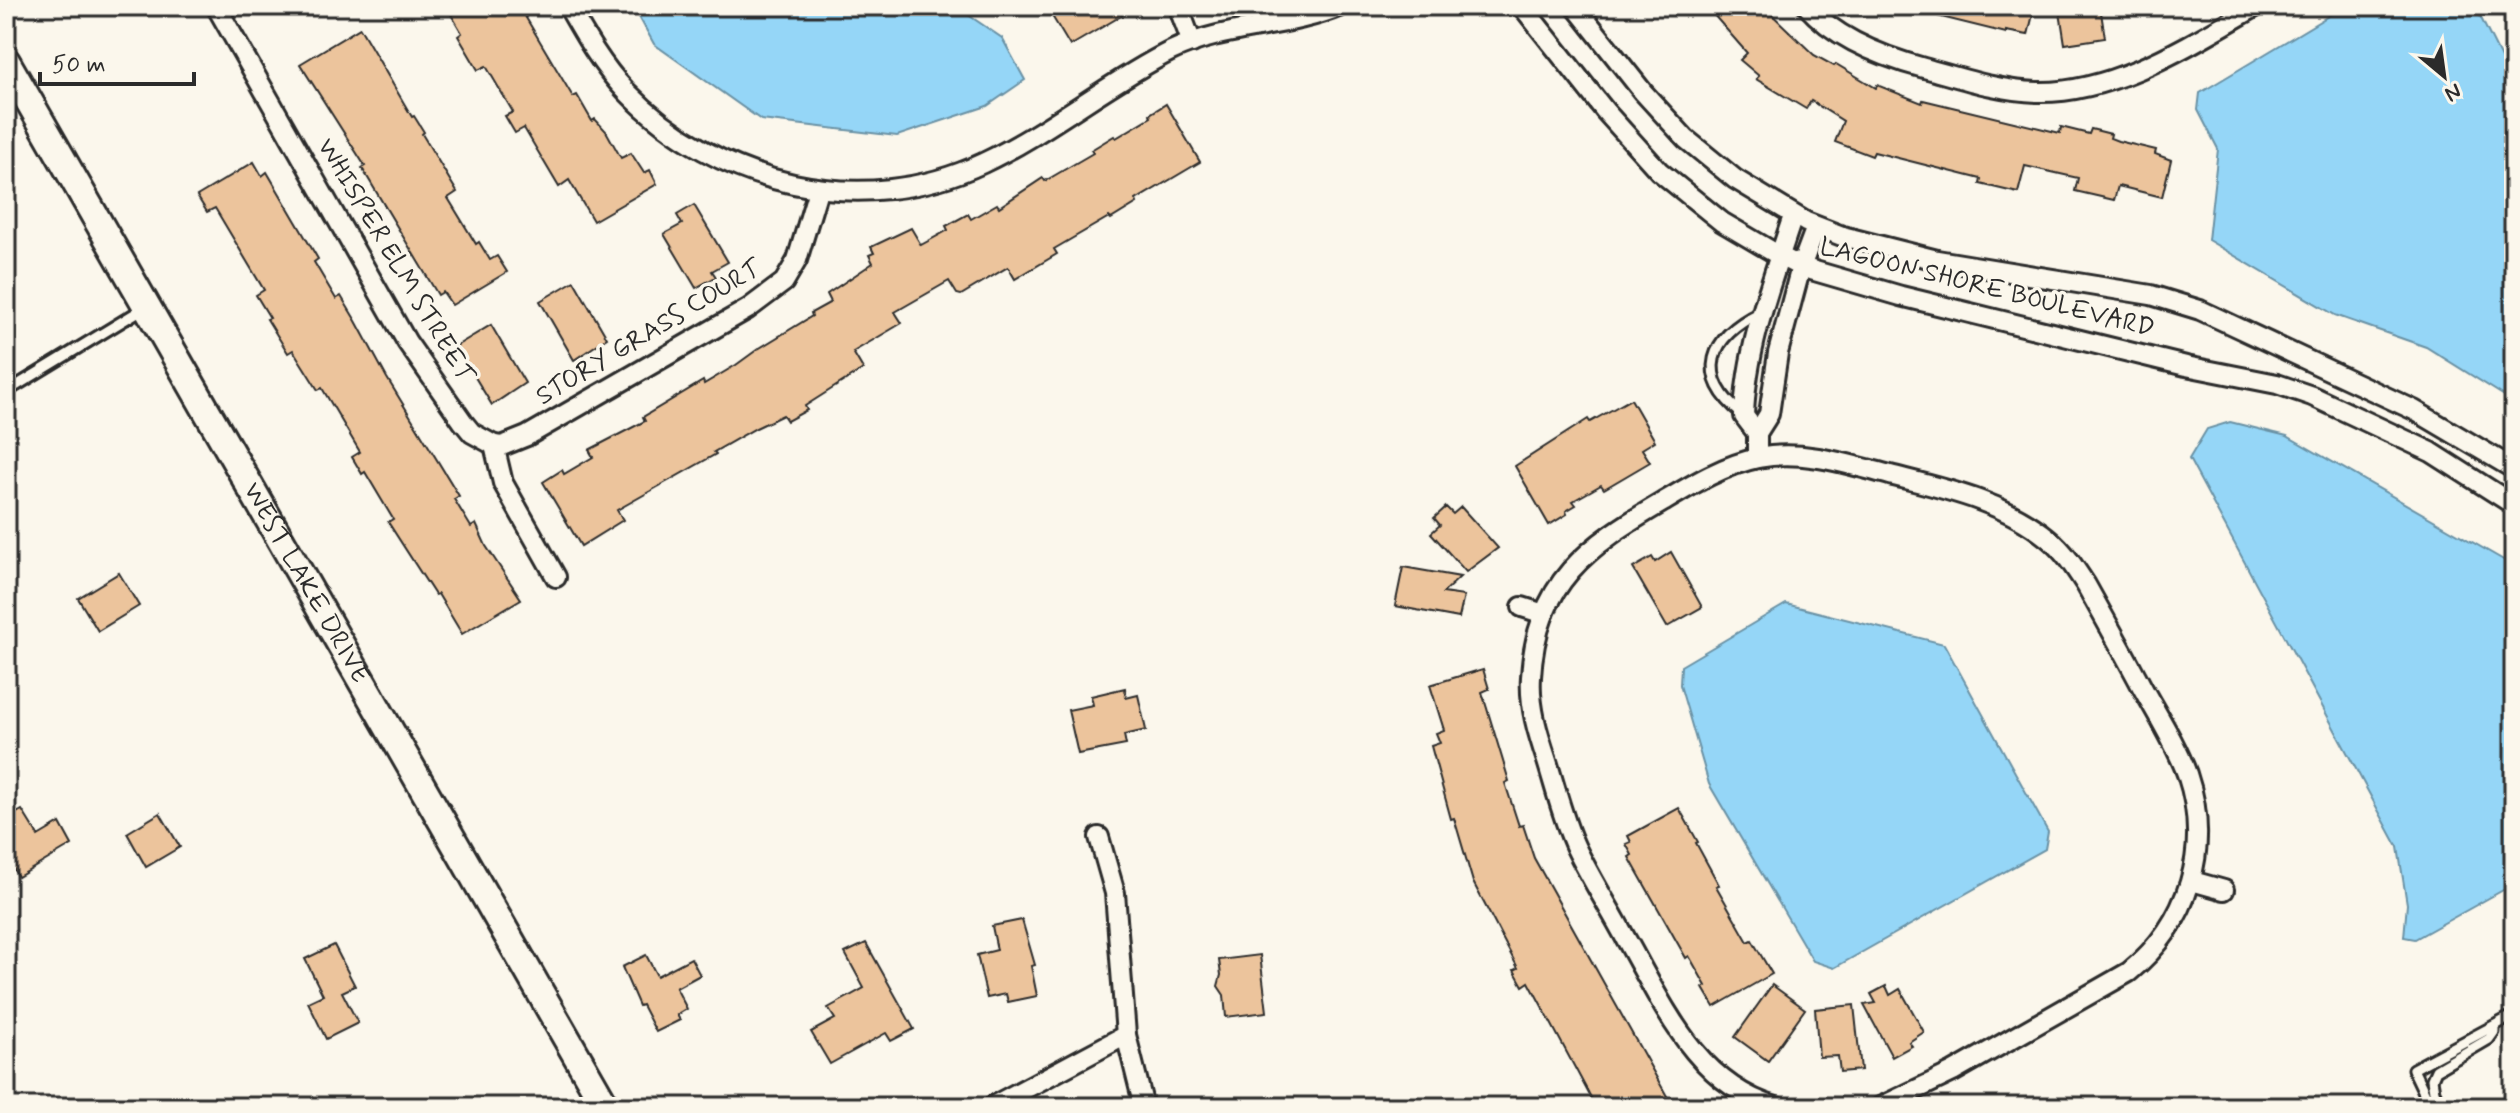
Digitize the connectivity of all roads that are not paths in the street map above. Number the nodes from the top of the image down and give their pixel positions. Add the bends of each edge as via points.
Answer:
1 (216, 6) edge
2 (568, 6) edge
3 (1178, 6) edge
4 (1295, 6) edge
5 (1341, 6) edge
6 (1522, 6) edge
7 (1575, 6) edge
8 (1807, 6) edge
9 (2257, 6) edge
10 (1244, 29) junction
11 (1192, 43) junction
12 (6, 61) edge
13 (818, 190) junction
14 (1793, 216) junction
15 (1816, 227) junction
16 (1780, 256) junction
17 (1801, 267) junction
18 (147, 307) junction
19 (1764, 310) junction
20 (6, 392) edge
21 (1744, 416) junction
22 (1757, 433) junction
23 (494, 445) junction
24 (1757, 458) junction
25 (2514, 469) edge
26 (2514, 505) edge
27 (556, 577) dead end
28 (1522, 607) dead end
29 (1544, 614) junction
30 (1099, 837) dead end
31 (2192, 881) junction
32 (2224, 890) dead end
33 (2514, 1015) edge
34 (2494, 1026) junction
35 (1126, 1035) junction
36 (606, 1107) edge
37 (991, 1107) edge
38 (1144, 1107) edge
39 (1776, 1107) edge
40 (1880, 1107) edge
41 (2431, 1107) edge
42 (2442, 1107) edge

1 - 23 street, WHISPER ELM STREET via 407,342 472,433
2 - 13 street via 624,90 664,125 732,166
3 - 11 street
4 - 10 street
5 - 10 street
6 - 16 street, LAGOON SHORE BOULEVARD via 1659,171 1722,222
7 - 14 street, LAGOON SHORE BOULEVARD via 1686,139
8 - 9 street via 1838,31 1897,61 2008,90 2040,93 2073,89 2148,65
10 - 11 street
11 - 13 street via 1010,149 953,175 893,189
12 - 18 street, WEST LAKE DRIVE
13 - 23 street, STORY GRASS COURT via 797,260 784,282 748,309 527,436
14 - 15 street, LAGOON SHORE BOULEVARD
14 - 16 street
15 - 17 street
15 - 25 street, LAGOON SHORE BOULEVARD via 1937,260 2177,302 2414,410
16 - 17 street, LAGOON SHORE BOULEVARD
16 - 19 street
17 - 22 street via 1778,353 1769,414
17 - 26 street, LAGOON SHORE BOULEVARD via 2301,392 2406,439
18 - 20 lane
18 - 36 street, WEST LAKE DRIVE
19 - 21 street via 1746,381
19 - 21 lane via 1730,331 1712,360 1719,390
21 - 22 street
22 - 24 street
23 - 27 street via 503,483
24 - 29 street via 1695,483 1600,541 1568,574
24 - 31 street via 1828,459 1962,493 2020,519 2059,548 2086,585 2186,773 2198,829
28 - 29 street
29 - 39 street via 1533,657 1531,698 1576,847 1688,1047 1724,1081
30 - 35 street via 1117,905
31 - 32 street
31 - 40 street via 2162,940 2129,972 1953,1072
33 - 34 lane
34 - 41 lane via 2413,1069
34 - 42 lane via 2489,1039 2436,1070 2432,1079
35 - 37 street
35 - 38 street

